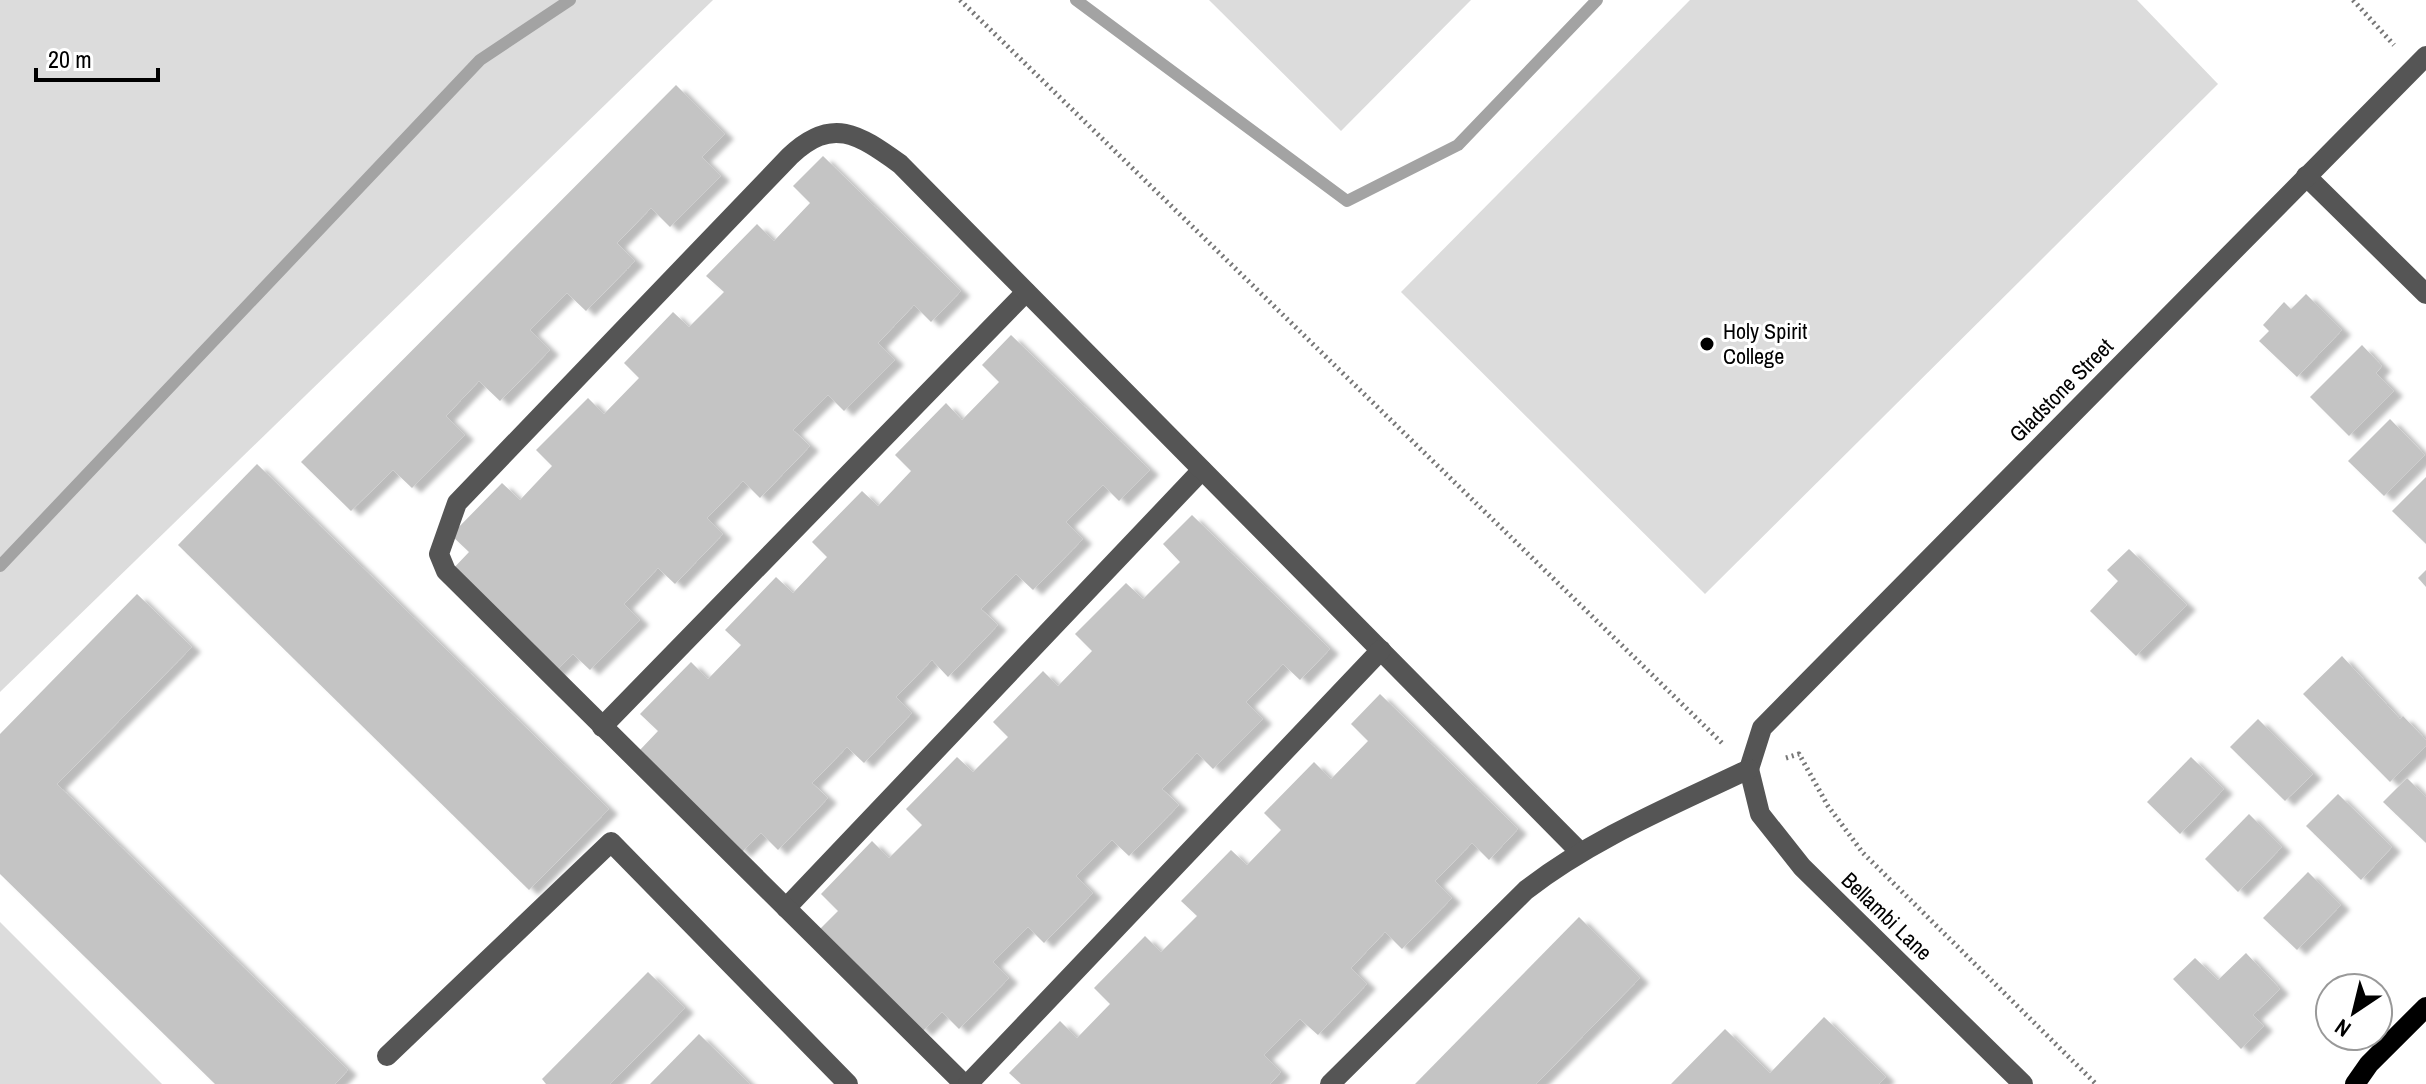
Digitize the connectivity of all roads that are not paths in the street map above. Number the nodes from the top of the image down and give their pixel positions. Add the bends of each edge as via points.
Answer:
1 (2426, 56) edge
2 (2306, 176) junction
3 (1026, 292) junction
4 (2426, 294) edge
5 (1202, 470) junction
6 (1381, 650) junction
7 (602, 727) junction
8 (1749, 769) junction
9 (1579, 851) junction
10 (786, 908) junction
11 (2426, 1007) edge
12 (387, 1056) dead end
13 (2369, 1064) junction
14 (2023, 1082) edge
15 (848, 1084) edge
16 (966, 1084) edge
17 (1330, 1084) edge
18 (2340, 1084) edge
19 (2355, 1084) edge

1 - 2 street, Gladstone Street
2 - 4 street
2 - 8 street, Gladstone Street via 1762,728
3 - 5 street
3 - 7 street
3 - 7 street via 900,164 870,143 846,133 823,132 790,156 457,503 445,533 439,554 446,571
5 - 6 street
5 - 10 street
6 - 9 street
6 - 16 street
7 - 10 street
8 - 9 street
8 - 14 street, Bellambi Lane via 1760,814 1802,867
9 - 17 street via 1526,890
10 - 16 street
11 - 13 main road
12 - 15 street via 611,842
13 - 18 main road
13 - 19 main road

